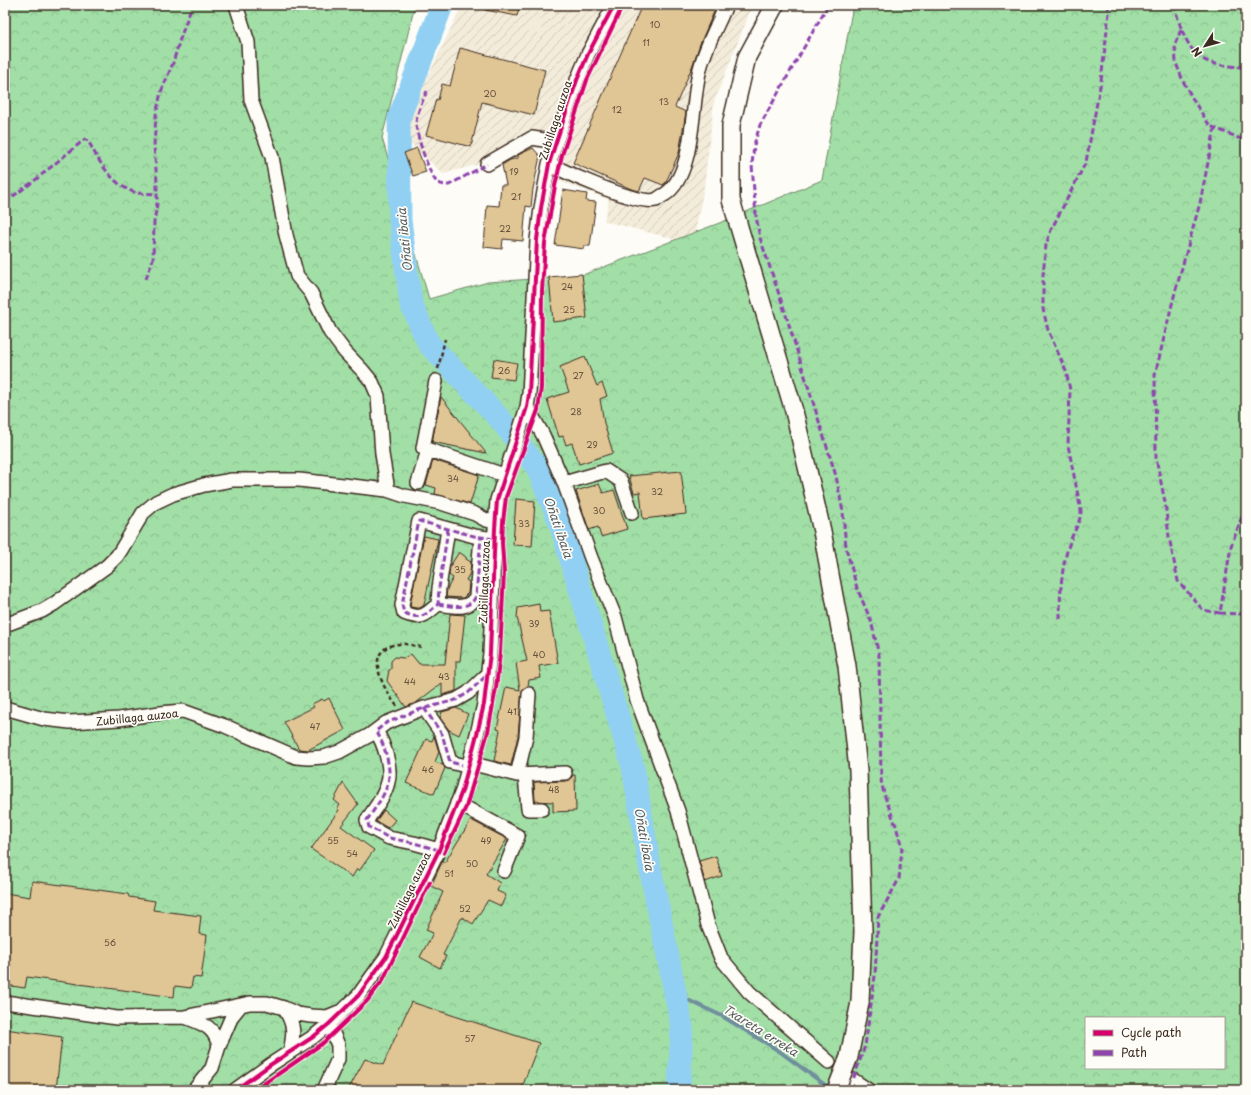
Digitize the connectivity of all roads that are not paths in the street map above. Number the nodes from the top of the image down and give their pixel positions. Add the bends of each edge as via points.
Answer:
1 (236, 5) edge
2 (614, 5) edge
3 (726, 5) edge
4 (775, 5) edge
5 (556, 142) junction
6 (487, 164) dead end
7 (550, 164) junction
8 (436, 382) road end
9 (527, 406) junction
10 (428, 450) junction
11 (505, 474) junction
12 (418, 483) dead end
13 (564, 483) junction
14 (388, 490) junction
15 (632, 513) dead end
16 (495, 522) junction
17 (448, 529) junction
18 (481, 537) junction
19 (494, 539) junction
20 (438, 604) junction
21 (5, 624) edge
22 (488, 674) junction
23 (528, 694) dead end
24 (5, 708) edge
25 (424, 708) junction
26 (376, 731) junction
27 (466, 764) junction
28 (565, 773) dead end
29 (521, 775) junction
30 (457, 803) junction
31 (542, 809) dead end
32 (438, 850) junction
33 (504, 871) dead end
34 (5, 1002) edge
35 (241, 1005) junction
36 (284, 1008) junction
37 (343, 1011) junction
38 (184, 1017) junction
39 (329, 1024) junction
40 (219, 1046) junction
41 (290, 1052) junction
42 (829, 1062) dead end
43 (853, 1080) dead end
44 (194, 1090) edge
45 (236, 1090) edge
46 (324, 1090) edge
47 (836, 1090) edge
48 (868, 1090) edge

1 - 14 street via 248,42 251,100 272,156 286,234 297,276 311,293 335,339 364,371 376,389
2 - 5 street, Zubillaga auzoa via 588,54
3 - 7 street, Zubillaga auzoa via 703,57 694,99 689,146 680,177 670,191 656,200 639,199 606,189
4 - 47 main road, bridge via 747,57 731,125 731,200 794,411 822,531 847,666 858,770 863,931 860,1002 849,1057
5 - 6 street, Zubillaga auzoa via 532,138
5 - 7 street, Zubillaga auzoa
7 - 9 street, Zubillaga auzoa via 537,240 532,360
8 - 10 street via 423,448
9 - 11 street, Zubillaga auzoa
9 - 13 street
10 - 11 street
10 - 12 street
11 - 16 street, Zubillaga auzoa via 497,500
13 - 15 street via 606,471 620,481
13 - 42 street via 615,617 637,700 678,811 708,926 721,958 749,992
14 - 16 street via 441,503
14 - 21 street via 310,481 265,480 232,480 189,488 156,502 142,513 121,550 107,566 42,611
16 - 19 street, Zubillaga auzoa
17 - 18 street
17 - 20 street via 438,588
17 - 20 street via 419,521 402,605 404,613 415,618 428,614
18 - 19 street
18 - 20 street, Zubillaga auzoa via 474,601 459,607
19 - 22 street, Zubillaga auzoa
22 - 25 street, Zubillaga auzoa via 468,693 456,700
22 - 27 street, Zubillaga auzoa via 484,704
23 - 29 street
24 - 26 street, Zubillaga auzoa via 44,719 70,722 183,711 214,721 282,752 302,758 324,757 339,752
25 - 26 street, Zubillaga auzoa via 386,723
25 - 27 street via 442,734 450,762
26 - 32 street, Zubillaga auzoa via 386,754 389,781 367,820 369,827 389,838
27 - 29 street
27 - 30 street, Zubillaga auzoa
28 - 29 street
29 - 31 street via 528,809
30 - 32 street, Zubillaga auzoa
30 - 33 street via 518,836
32 - 37 street, Zubillaga auzoa via 386,957 358,996
34 - 38 street, Zubillaga auzoa via 117,1018
35 - 36 street, Zubillaga auzoa via 267,1003
35 - 38 street, Zubillaga auzoa
35 - 40 street via 232,1016
36 - 37 street, Zubillaga auzoa via 297,1014 327,1017
36 - 41 street via 291,1019 294,1034
37 - 39 street, Zubillaga auzoa
38 - 40 street, Zubillaga auzoa via 209,1027
39 - 41 street, Zubillaga auzoa
39 - 46 street via 338,1045 338,1060
40 - 44 street via 212,1068
41 - 45 street, Zubillaga auzoa
43 - 48 street

